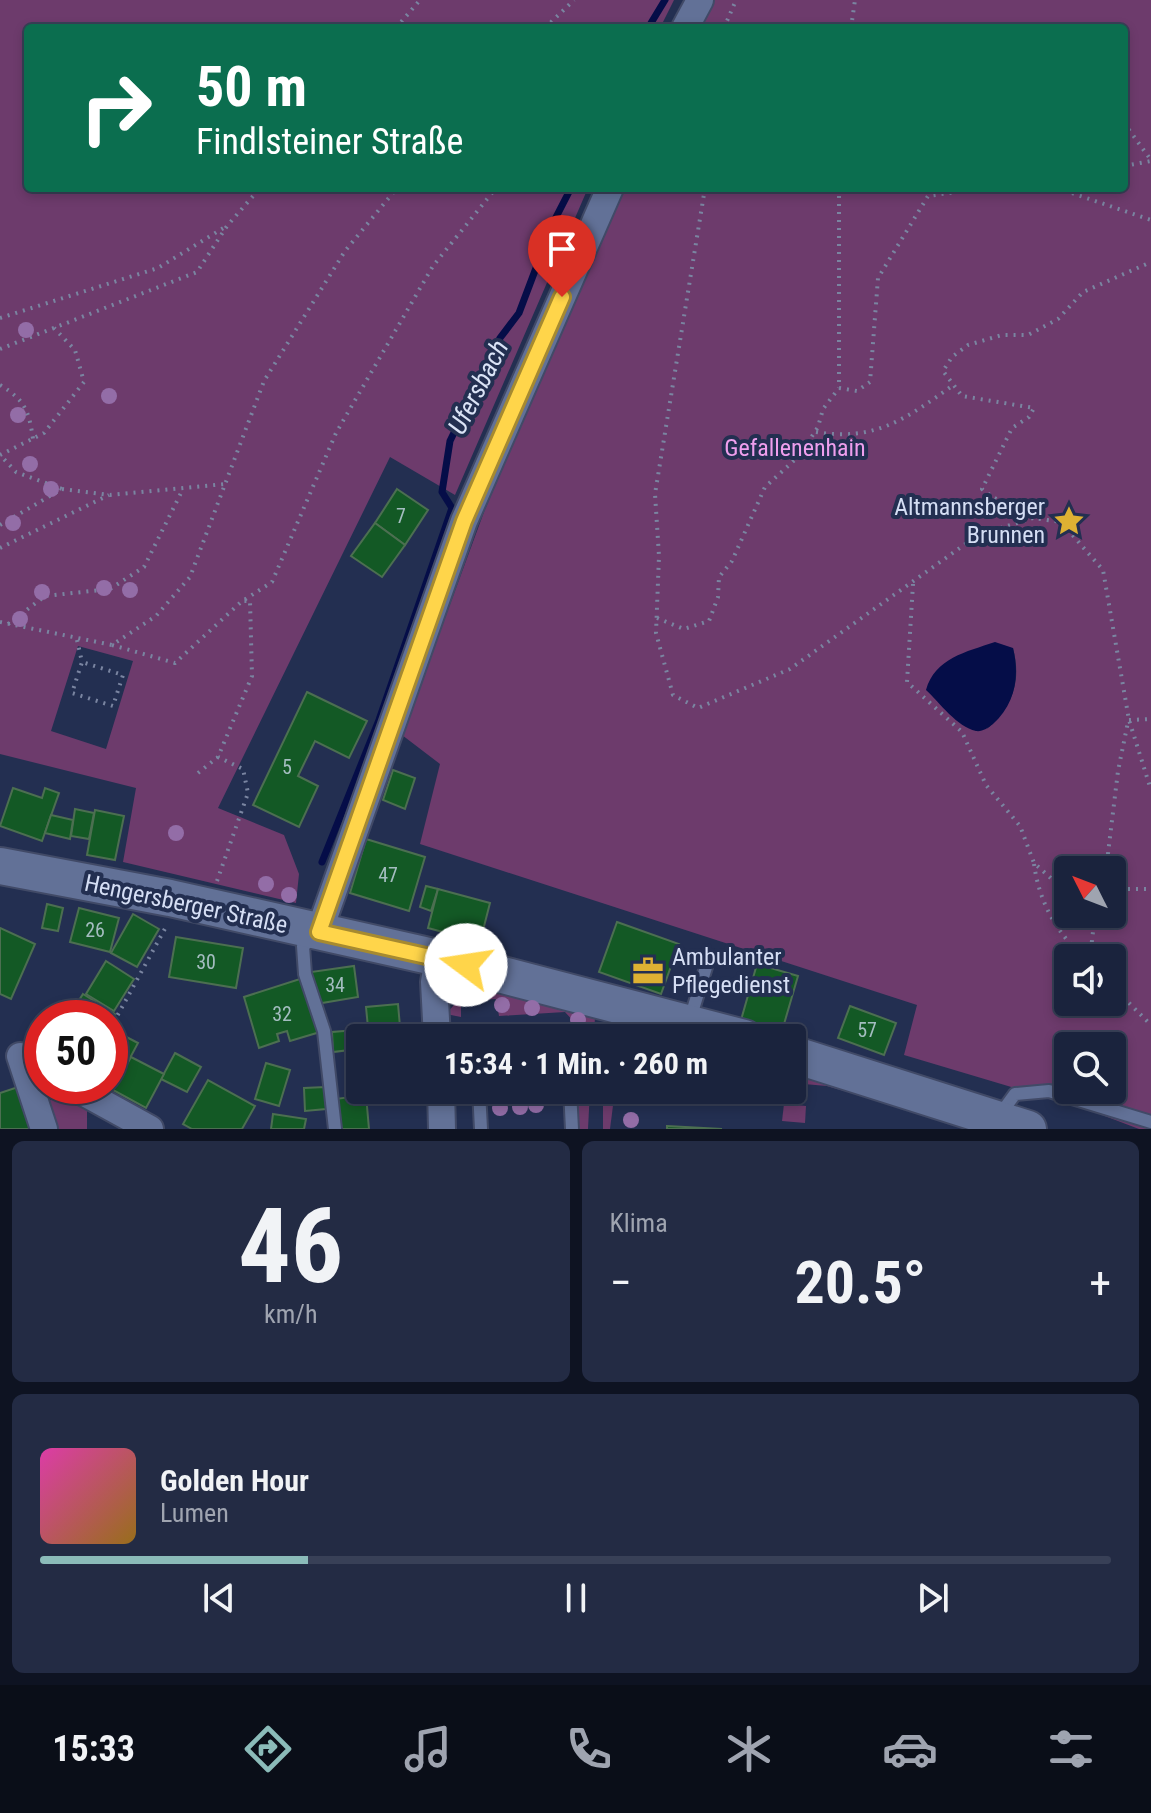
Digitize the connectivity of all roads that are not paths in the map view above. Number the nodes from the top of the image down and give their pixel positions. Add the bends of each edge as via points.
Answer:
1 (700, 0) edge
2 (687, 24) edge
3 (608, 192) edge
4 (0, 866) edge
5 (319, 932) junction
6 (438, 958) junction
7 (707, 964) dead end
8 (689, 1022) junction
9 (436, 1024) edge
10 (696, 1024) edge
11 (21, 1057) edge
12 (806, 1058) edge
13 (92, 1104) edge
14 (441, 1104) edge
15 (480, 1104) edge
16 (571, 1104) edge
17 (108, 1119) edge
18 (1151, 1122) edge
19 (1013, 1124) edge
20 (44, 1129) edge
21 (150, 1129) edge
22 (335, 1129) edge
23 (442, 1129) edge
24 (481, 1129) edge
25 (572, 1129) edge

1 - 2 street
3 - 5 street via 464,521
4 - 5 main road, Hengersberger Straße
5 - 6 main road, Hengersberger Straße
5 - 22 lane via 303,946 305,974 324,1031
6 - 8 main road, Hengersberger Straße
6 - 9 street
7 - 8 lane
8 - 10 main road, Hengersberger Straße
11 - 20 street
12 - 19 main road
13 - 17 street
14 - 23 street
15 - 24 lane
16 - 25 lane
17 - 21 street
18 - 19 lane via 1049,1091 1015,1094

